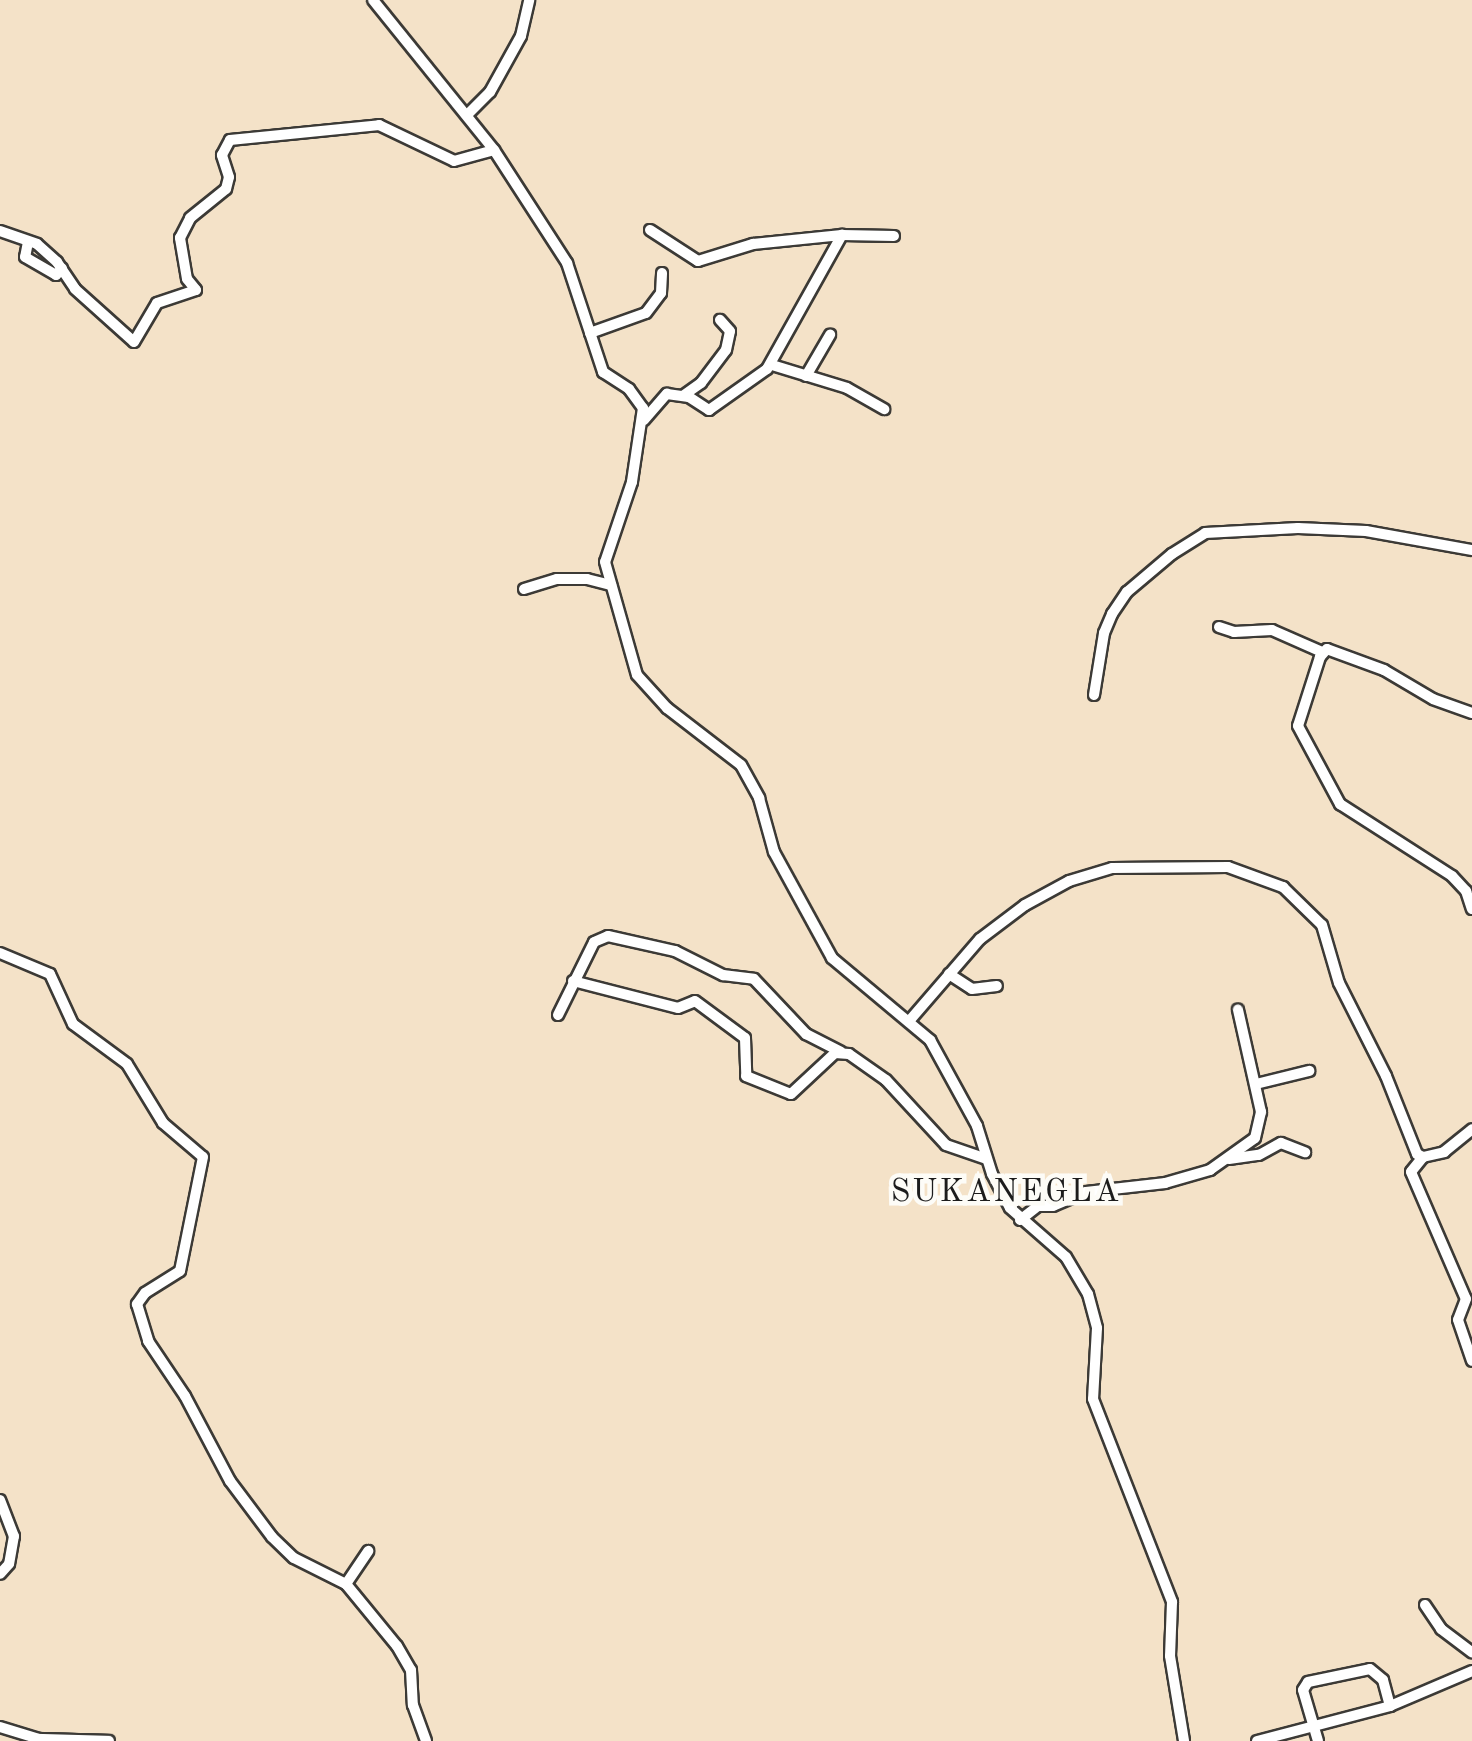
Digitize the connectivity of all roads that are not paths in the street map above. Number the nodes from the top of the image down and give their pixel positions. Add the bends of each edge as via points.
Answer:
1 (373, 0) edge
2 (528, 0) edge
3 (468, 114) junction
4 (494, 150) junction
5 (650, 230) dead end
6 (0, 231) edge
7 (842, 235) junction
8 (894, 236) dead end
9 (662, 273) dead end
10 (720, 320) dead end
11 (590, 333) junction
12 (830, 334) dead end
13 (772, 365) junction
14 (806, 376) junction
15 (684, 395) junction
16 (884, 409) dead end
17 (644, 420) junction
18 (1472, 550) edge
19 (611, 585) junction
20 (524, 589) dead end
21 (1219, 628) dead end
22 (1322, 652) junction
23 (1094, 695) dead end
24 (1472, 713) edge
25 (1472, 908) edge
26 (0, 954) edge
27 (949, 974) junction
28 (573, 981) junction
29 (997, 986) dead end
30 (1238, 1010) dead end
31 (558, 1016) dead end
32 (910, 1020) junction
33 (842, 1053) junction
34 (1309, 1071) dead end
35 (1256, 1084) junction
36 (1472, 1129) edge
37 (1305, 1152) dead end
38 (1424, 1158) junction
39 (987, 1159) junction
40 (1228, 1159) junction
41 (1020, 1220) junction
42 (1472, 1361) edge
43 (0, 1500) edge
44 (368, 1551) dead end
45 (0, 1574) edge
46 (346, 1584) junction
47 (1425, 1605) dead end
48 (1472, 1652) edge
49 (1472, 1671) edge
50 (1390, 1706) junction
51 (1312, 1724) junction
52 (0, 1726) edge
53 (109, 1741) edge
54 (426, 1741) edge
55 (1184, 1741) edge
56 (1257, 1741) edge
57 (1318, 1741) edge

1 - 3 street
2 - 3 street via 521,36 490,92
3 - 4 street
4 - 6 street via 454,161 379,125 230,140 222,155 226,189 190,218 180,238 187,279 196,290 157,303 134,342 37,244
4 - 11 street via 567,263
5 - 7 street via 698,261 741,246
7 - 8 street
7 - 13 street
9 - 11 street via 661,294 646,313
10 - 15 street via 730,330 726,350
11 - 17 street via 603,372 636,396
12 - 14 street
13 - 14 street
13 - 15 street via 709,410
14 - 16 street
15 - 17 street via 666,395
17 - 19 street via 632,482 606,556
18 - 23 street via 1366,531 1205,533 1127,592 1104,633
19 - 20 street via 558,579
19 - 32 street via 637,676 742,766 774,852 832,958
21 - 22 street via 1272,630
22 - 24 street via 1332,649 1372,665 1433,700
22 - 25 street via 1298,726 1338,800 1452,876
26 - 46 street via 50,974 72,1024 126,1064 164,1123 202,1157 180,1271 141,1295 136,1308 230,1480 272,1537 294,1558
27 - 29 street via 972,988
27 - 32 street
27 - 38 street via 990,931 1081,876 1205,864 1251,872 1284,886 1322,925 1339,984 1386,1076 1413,1148
28 - 31 street
28 - 33 street via 602,937 675,950 723,975 762,984 806,1034
28 - 33 street via 678,1008 695,1001 745,1038 746,1076 791,1094
30 - 35 street
32 - 39 street via 944,1062
33 - 39 street via 876,1071 946,1146
34 - 35 street
35 - 40 street via 1261,1125
36 - 38 street via 1444,1152
37 - 40 street via 1280,1142 1258,1155
38 - 42 street via 1411,1172 1466,1298 1458,1320
39 - 41 street
40 - 41 street via 1165,1183 1041,1204
41 - 55 street via 1066,1257 1088,1294 1097,1328 1094,1399 1172,1602 1170,1656
43 - 45 street via 14,1536
44 - 46 street
46 - 54 street via 408,1662
47 - 48 street via 1441,1629
49 - 50 street
50 - 51 street
50 - 51 street via 1383,1680 1370,1669 1312,1680 1303,1690
51 - 56 street
51 - 57 street
52 - 53 street via 39,1739

